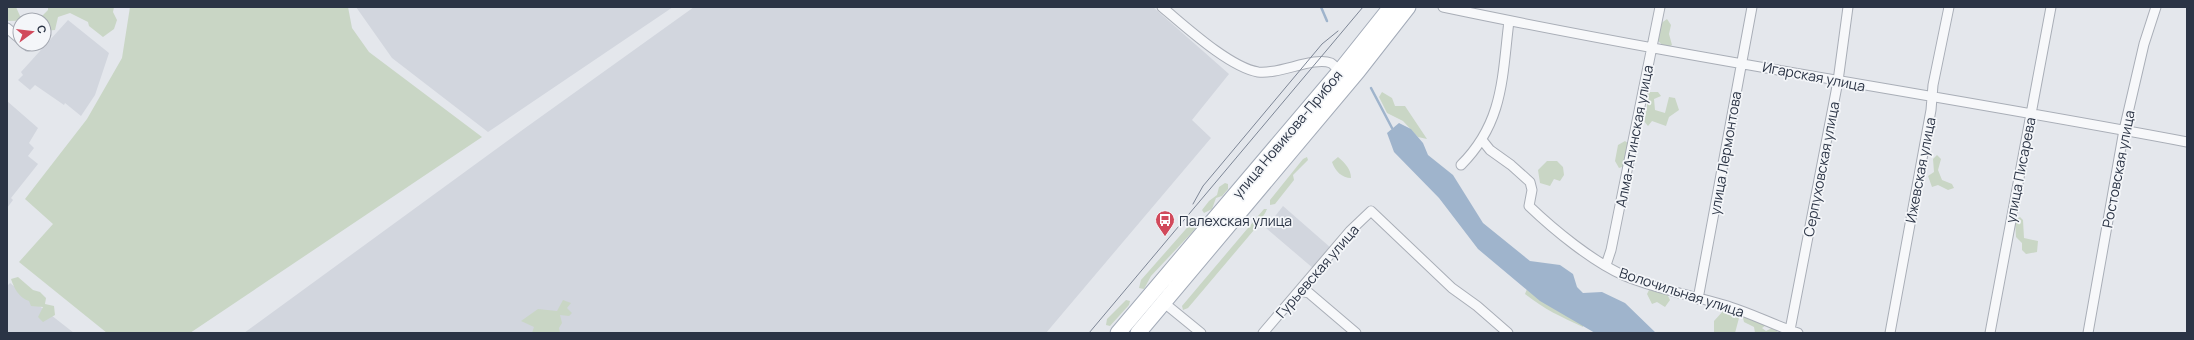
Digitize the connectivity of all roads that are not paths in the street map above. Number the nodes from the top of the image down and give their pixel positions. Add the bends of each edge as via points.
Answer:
1 (1162, 7) edge
2 (1392, 7) edge
3 (1408, 7) edge
4 (1443, 7) edge
5 (1660, 7) edge
6 (1752, 7) edge
7 (1848, 7) edge
8 (1950, 7) edge
9 (2051, 7) edge
10 (2156, 7) edge
11 (1509, 21) junction
12 (1652, 47) junction
13 (1742, 63) junction
14 (1340, 71) junction
15 (1838, 81) junction
16 (1932, 98) junction
17 (2031, 113) junction
18 (2124, 130) junction
19 (1482, 140) junction
20 (2187, 142) edge
21 (1461, 165) dead end
22 (1606, 265) junction
23 (1300, 291) junction
24 (1698, 299) junction
25 (1163, 302) junction
26 (1794, 332) edge
27 (1118, 333) edge
28 (1138, 333) edge
29 (1202, 333) edge
30 (1264, 333) edge
31 (1356, 333) edge
32 (1508, 333) edge
33 (1890, 333) edge
34 (1990, 333) edge
35 (2088, 333) edge

1 - 14 street via 1243,67 1258,72 1279,72 1322,62 1331,64
2 - 14 main road, улица Новикова-Прибоя
3 - 25 main road, улица Новикова-Прибоя via 1358,71
4 - 11 street, Игарская улица
5 - 12 street, Алма-Атинская улица
6 - 13 street, улица Лермонтова
7 - 15 street, Серпуховская улица
8 - 16 street, Ижевская улица
9 - 17 street, улица Писарева
10 - 18 street, Ростовская улица via 2144,44
11 - 12 street, Игарская улица
11 - 19 street via 1504,80 1492,122
12 - 13 street, Игарская улица
12 - 22 street, Алма-Атинская улица
13 - 15 street, Игарская улица
13 - 24 street, улица Лермонтова
14 - 27 main road, улица Новикова-Прибоя
15 - 16 street, Игарская улица
15 - 26 street, Серпуховская улица
16 - 17 street, Игарская улица
16 - 33 street, Ижевская улица
17 - 18 street, Игарская улица
17 - 34 street, улица Писарева
18 - 20 street, Игарская улица
18 - 35 street, Ростовская улица
19 - 21 street
19 - 22 street, Волочильная улица via 1490,150 1530,182 1532,190 1529,206 1553,229
22 - 24 street, Волочильная улица via 1625,276
23 - 30 street, Гурьевская улица
23 - 31 street via 1309,293
23 - 32 street, Гурьевская улица via 1350,231 1371,211 1452,288
24 - 26 street, Волочильная улица via 1737,309
25 - 28 main road, улица Новикова-Прибоя
25 - 29 street

